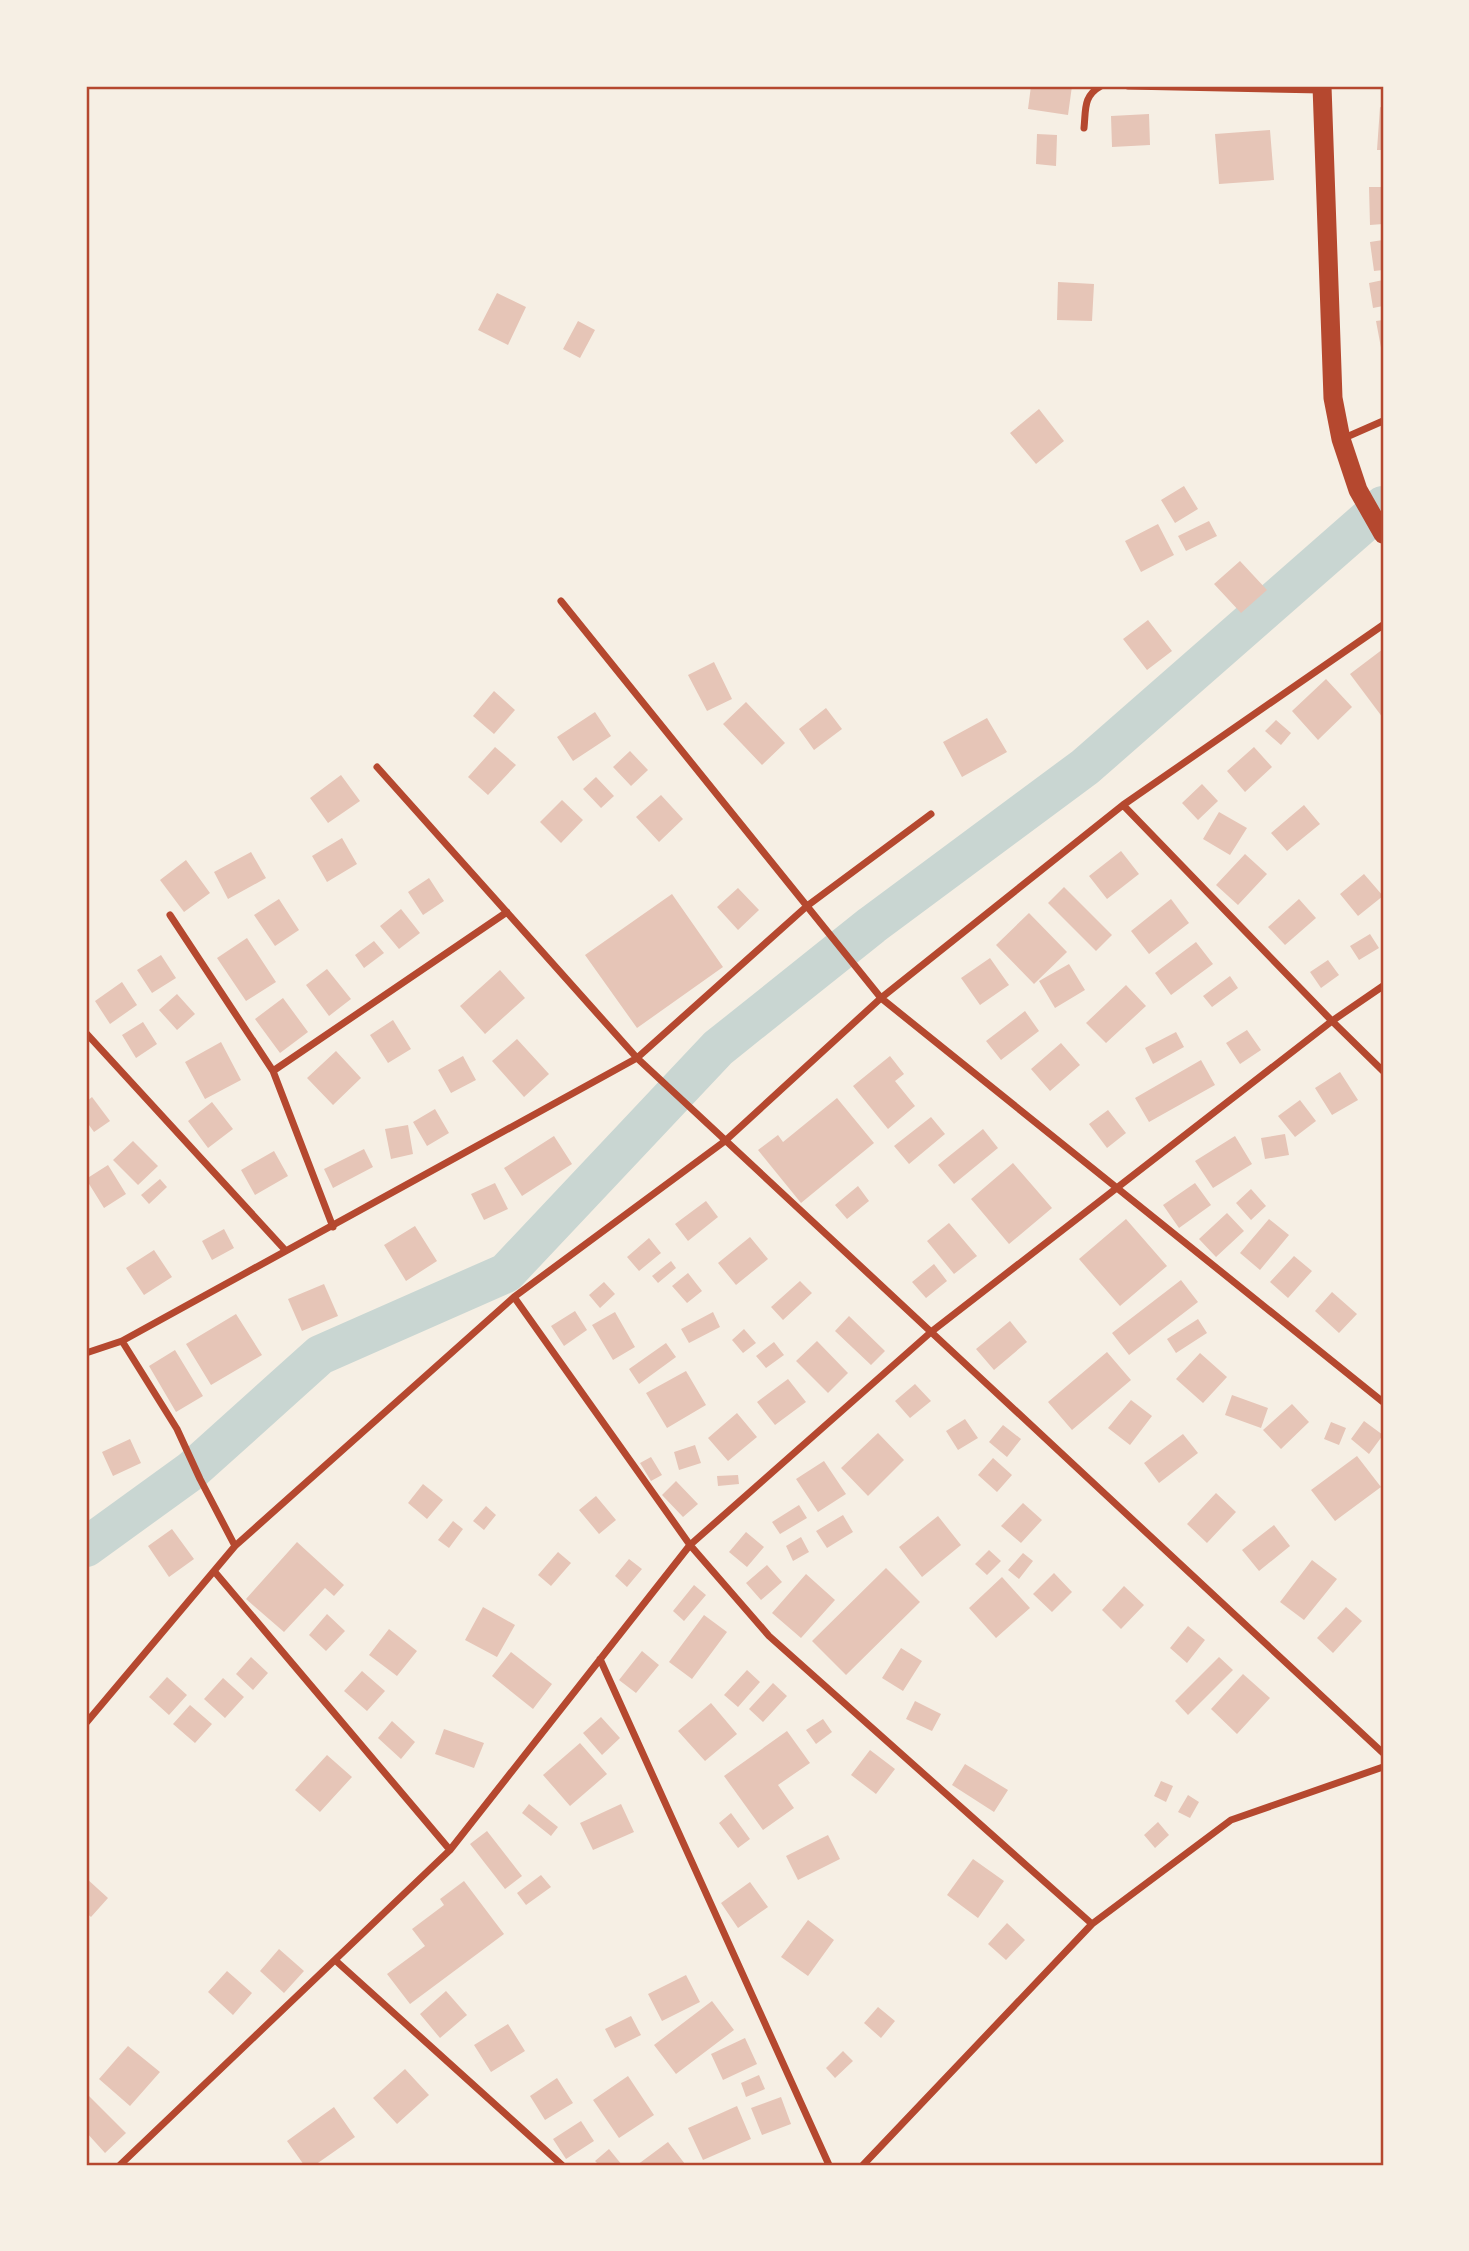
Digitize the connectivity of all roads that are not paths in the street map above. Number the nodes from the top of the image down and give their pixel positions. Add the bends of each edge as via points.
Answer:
1 (1101, 86) edge
2 (1128, 86) edge
3 (1322, 88) edge
4 (1084, 128) dead end
5 (1383, 421) edge
6 (1341, 439) junction
7 (1383, 534) edge
8 (561, 601) dead end
9 (1383, 625) edge
10 (377, 767) dead end
11 (1123, 805) junction
12 (931, 814) dead end
13 (807, 906) junction
14 (507, 912) junction
15 (170, 915) dead end
16 (1383, 986) edge
17 (881, 998) junction
18 (1332, 1021) junction
19 (86, 1033) edge
20 (637, 1058) junction
21 (273, 1071) junction
22 (1383, 1071) edge
23 (725, 1141) junction
24 (1116, 1187) junction
25 (333, 1227) junction
26 (286, 1251) junction
27 (514, 1297) junction
28 (931, 1332) junction
29 (122, 1341) junction
30 (86, 1353) edge
31 (1383, 1402) edge
32 (690, 1545) junction
33 (235, 1546) junction
34 (214, 1571) junction
35 (600, 1659) junction
36 (86, 1723) edge
37 (1383, 1753) edge
38 (1383, 1767) edge
39 (450, 1850) junction
40 (1092, 1924) junction
41 (335, 1960) junction
42 (120, 2165) edge
43 (562, 2165) edge
44 (829, 2165) edge
45 (863, 2165) edge

1 - 4 street via 1091,91 1086,103
2 - 3 street
3 - 6 highway via 1334,398
5 - 6 street
6 - 7 highway via 1357,489
8 - 13 street
9 - 11 street
10 - 14 street
11 - 17 street
11 - 18 street
12 - 13 street
13 - 17 street
13 - 20 street
14 - 20 street
14 - 21 street
15 - 21 street
16 - 18 street
17 - 23 street
17 - 24 street
18 - 22 street
18 - 24 street
19 - 26 street
20 - 23 street
20 - 25 street
21 - 25 street
23 - 27 street
23 - 28 street
24 - 28 street
24 - 31 street
25 - 26 street
26 - 29 street
27 - 32 street
27 - 33 street
28 - 32 street
28 - 37 street
29 - 30 street
29 - 33 street via 177,1429
32 - 35 street
32 - 40 street via 769,1636
33 - 34 street
34 - 36 street
34 - 39 street
35 - 39 street
35 - 44 street
38 - 40 street via 1231,1820
39 - 41 street
40 - 45 street
41 - 42 street
41 - 43 street

